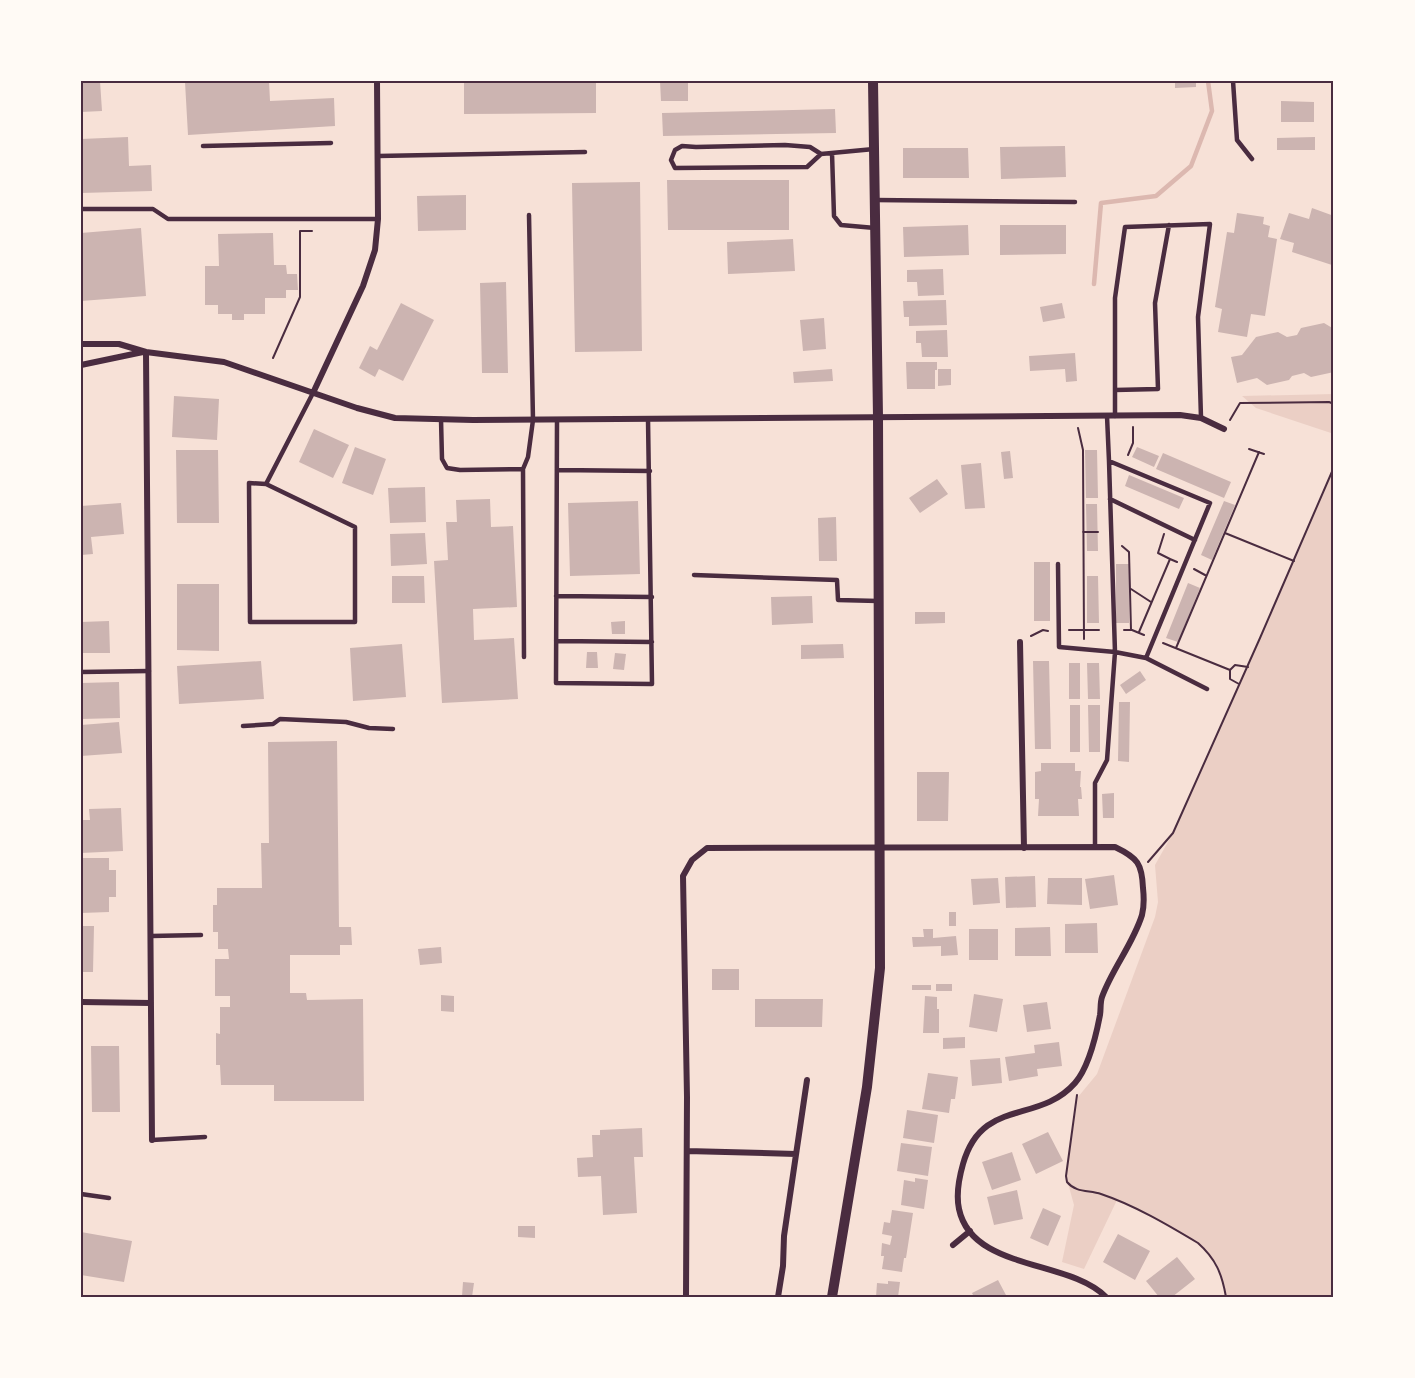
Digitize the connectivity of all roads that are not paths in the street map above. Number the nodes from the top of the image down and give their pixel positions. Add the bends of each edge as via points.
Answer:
1 (377, 81) edge
2 (873, 81) edge
3 (1233, 81) edge
4 (331, 143) dead end
5 (203, 146) dead end
6 (874, 149) junction
7 (585, 152) dead end
8 (832, 153) junction
9 (821, 154) junction
10 (378, 156) junction
11 (1252, 159) dead end
12 (875, 200) junction
13 (1075, 202) dead end
14 (81, 209) edge
15 (529, 215) dead end
16 (378, 219) junction
17 (1169, 225) junction
18 (875, 228) junction
19 (81, 344) edge
20 (146, 352) junction
21 (81, 364) edge
22 (1115, 390) junction
23 (313, 393) junction
24 (1107, 416) junction
25 (1115, 416) junction
26 (878, 417) junction
27 (441, 418) junction
28 (1201, 418) junction
29 (648, 419) junction
30 (533, 420) junction
31 (556, 420) junction
32 (1224, 429) road end
33 (1109, 461) junction
34 (523, 469) junction
35 (557, 470) junction
36 (650, 471) junction
37 (266, 484) junction
38 (1110, 499) junction
39 (1195, 540) junction
40 (1058, 564) dead end
41 (694, 575) dead end
42 (556, 596) junction
43 (652, 597) junction
44 (878, 601) junction
45 (556, 640) junction
46 (652, 642) junction
47 (1020, 642) dead end
48 (1115, 652) junction
49 (524, 657) dead end
50 (1146, 658) junction
51 (149, 671) junction
52 (81, 672) edge
53 (1207, 689) dead end
54 (243, 726) dead end
55 (393, 729) dead end
56 (1095, 847) junction
57 (881, 848) junction
58 (1024, 848) junction
59 (201, 935) dead end
60 (151, 936) junction
61 (81, 1002) edge
62 (151, 1003) junction
63 (807, 1080) dead end
64 (205, 1137) dead end
65 (152, 1140) joint
66 (687, 1151) junction
67 (796, 1154) junction
68 (81, 1194) edge
69 (109, 1198) dead end
70 (970, 1231) junction
71 (953, 1245) dead end
72 (686, 1297) edge
73 (778, 1297) edge
74 (832, 1297) edge
75 (1106, 1297) edge

1 - 10 street
2 - 6 street
3 - 11 lane via 1237,140
4 - 5 lane
6 - 8 lane
6 - 12 street
7 - 10 lane
8 - 9 lane
8 - 18 lane via 834,216 841,225
9 - 9 lane via 810,147 785,145 682,146 675,150 671,160 675,168 807,167
10 - 16 street
12 - 13 lane
12 - 18 street
14 - 16 lane via 153,209 168,219
15 - 30 lane
16 - 23 street via 375,250 363,286
17 - 22 lane via 1125,227 1115,298
17 - 22 lane via 1155,303 1158,389
17 - 28 lane via 1210,224 1198,317
18 - 26 street
19 - 20 street via 119,344
20 - 21 street
20 - 23 street via 224,362
20 - 51 street
22 - 25 lane
23 - 27 street via 395,418
23 - 37 lane
24 - 25 street
24 - 26 street
24 - 33 lane
25 - 28 street
26 - 29 street
26 - 44 street
27 - 30 street
27 - 34 lane via 442,459 447,468
28 - 32 street
29 - 31 street
29 - 36 lane
30 - 31 street
30 - 34 lane
31 - 35 lane
33 - 38 lane
33 - 39 lane via 1210,503
34 - 49 lane
35 - 36 lane
35 - 42 lane
36 - 43 lane
37 - 37 lane via 355,527 355,622 250,622 249,483
38 - 39 lane
38 - 48 lane
39 - 50 lane
40 - 48 lane via 1059,648
41 - 44 lane via 837,580 838,600
42 - 43 lane
42 - 45 lane
43 - 46 lane
44 - 57 street
45 - 46 lane
45 - 46 lane via 556,683 652,684
47 - 58 street
48 - 50 lane
48 - 56 lane via 1107,760 1095,783
50 - 53 lane
51 - 52 lane
51 - 60 street
54 - 55 lane via 273,724 280,719
56 - 58 street
56 - 70 street via 1115,847 1130,854 1142,868 1142,914 1110,977 1091,1048 1076,1083 1045,1105 994,1120 968,1148 958,1189 959,1210
57 - 58 street
57 - 66 street via 707,849 692,860 683,876
57 - 74 street via 875,1030
59 - 60 lane
60 - 62 street
61 - 62 street
62 - 65 street
63 - 67 street
64 - 65 lane
66 - 67 street
66 - 72 street
67 - 73 street
68 - 69 lane
70 - 71 street
70 - 75 street via 999,1254 1077,1279

